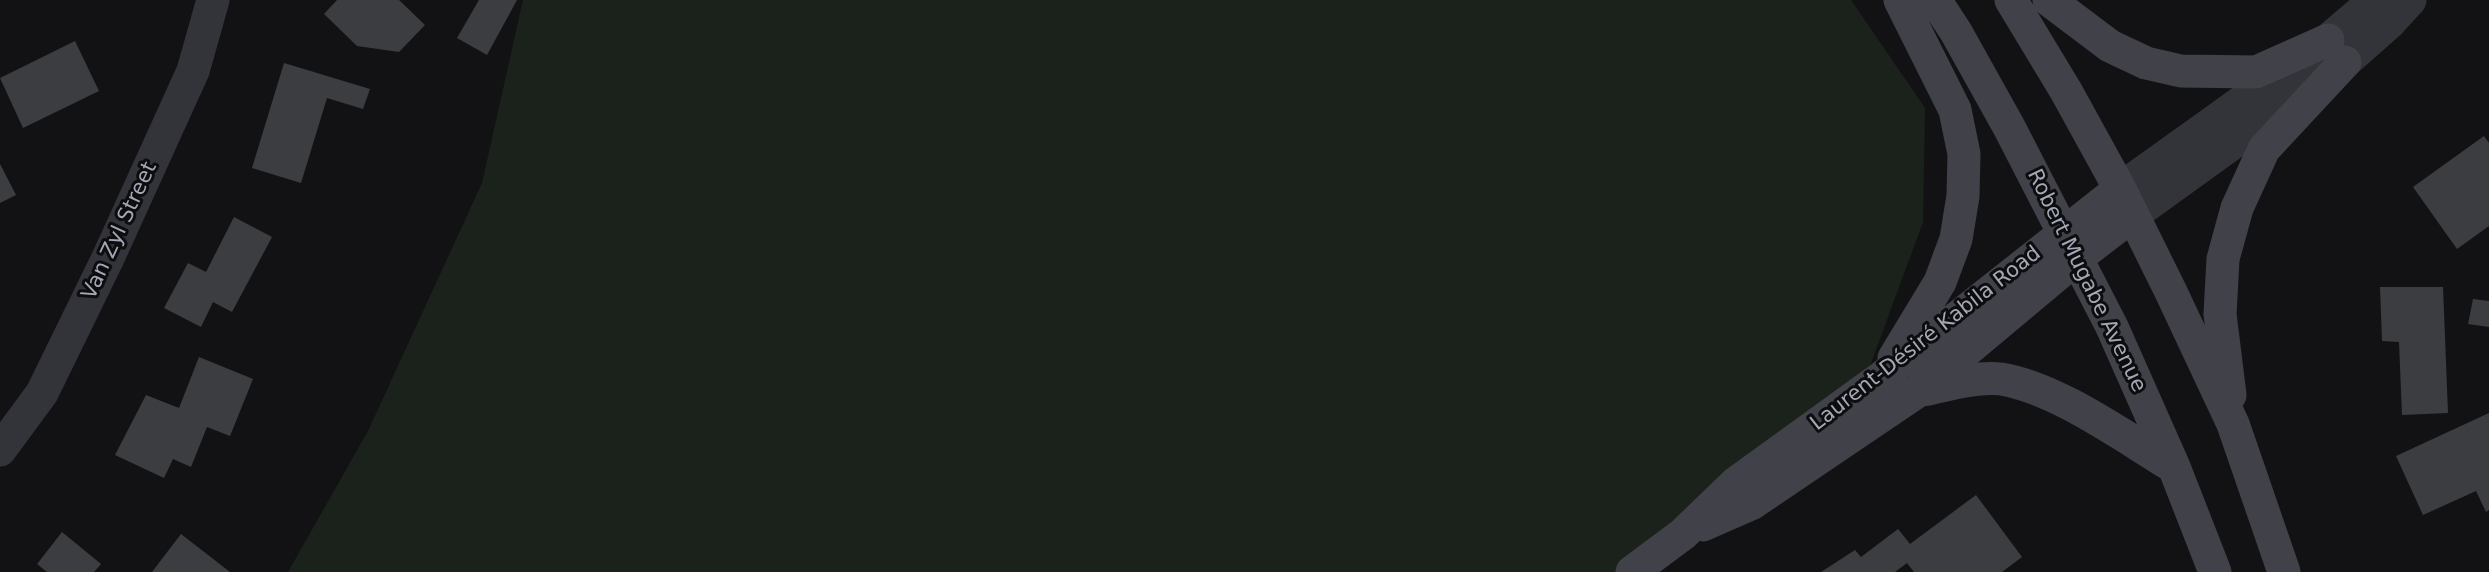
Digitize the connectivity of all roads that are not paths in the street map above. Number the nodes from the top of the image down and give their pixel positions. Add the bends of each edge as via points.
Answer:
1 (213, 0) edge
2 (1900, 0) edge
3 (1935, 0) edge
4 (2010, 0) edge
5 (2049, 0) edge
6 (2375, 0) edge
7 (2410, 0) edge
8 (2337, 51) junction
9 (2126, 202) junction
10 (2071, 245) junction
11 (1882, 377) junction
12 (1918, 391) junction
13 (2233, 424) junction
14 (0, 450) edge
15 (2174, 467) junction
16 (1683, 534) junction
17 (1632, 572) edge
18 (2216, 572) edge
19 (2284, 572) edge

1 - 14 street, Van Zyl Street via 193,71 108,258 42,393
2 - 11 main road via 1955,110 1964,154 1963,196 1956,239 1940,282
3 - 10 main road, Robert Mugabe Avenue
4 - 9 main road via 2066,91
5 - 8 main road via 2110,46 2146,63 2181,71 2256,72
6 - 8 street, Laurent-Désiré Kabila Road
7 - 8 street
8 - 9 street, Laurent-Désiré Kabila Road
8 - 13 main road via 2264,149 2237,208 2223,259 2220,314
9 - 10 main road, Laurent-Désiré Kabila Road
9 - 13 main road
10 - 11 main road, Laurent-Désiré Kabila Road
10 - 12 main road, Laurent-Désiré Kabila Road
10 - 15 main road, Robert Mugabe Avenue
11 - 16 main road, Laurent-Désiré Kabila Road via 1737,482
12 - 15 main road via 1955,382 1998,379 2036,387
12 - 16 main road, Laurent-Désiré Kabila Road via 1751,504
13 - 19 main road
15 - 18 main road, Robert Mugabe Avenue
16 - 17 main road, Laurent-Désiré Kabila Road

